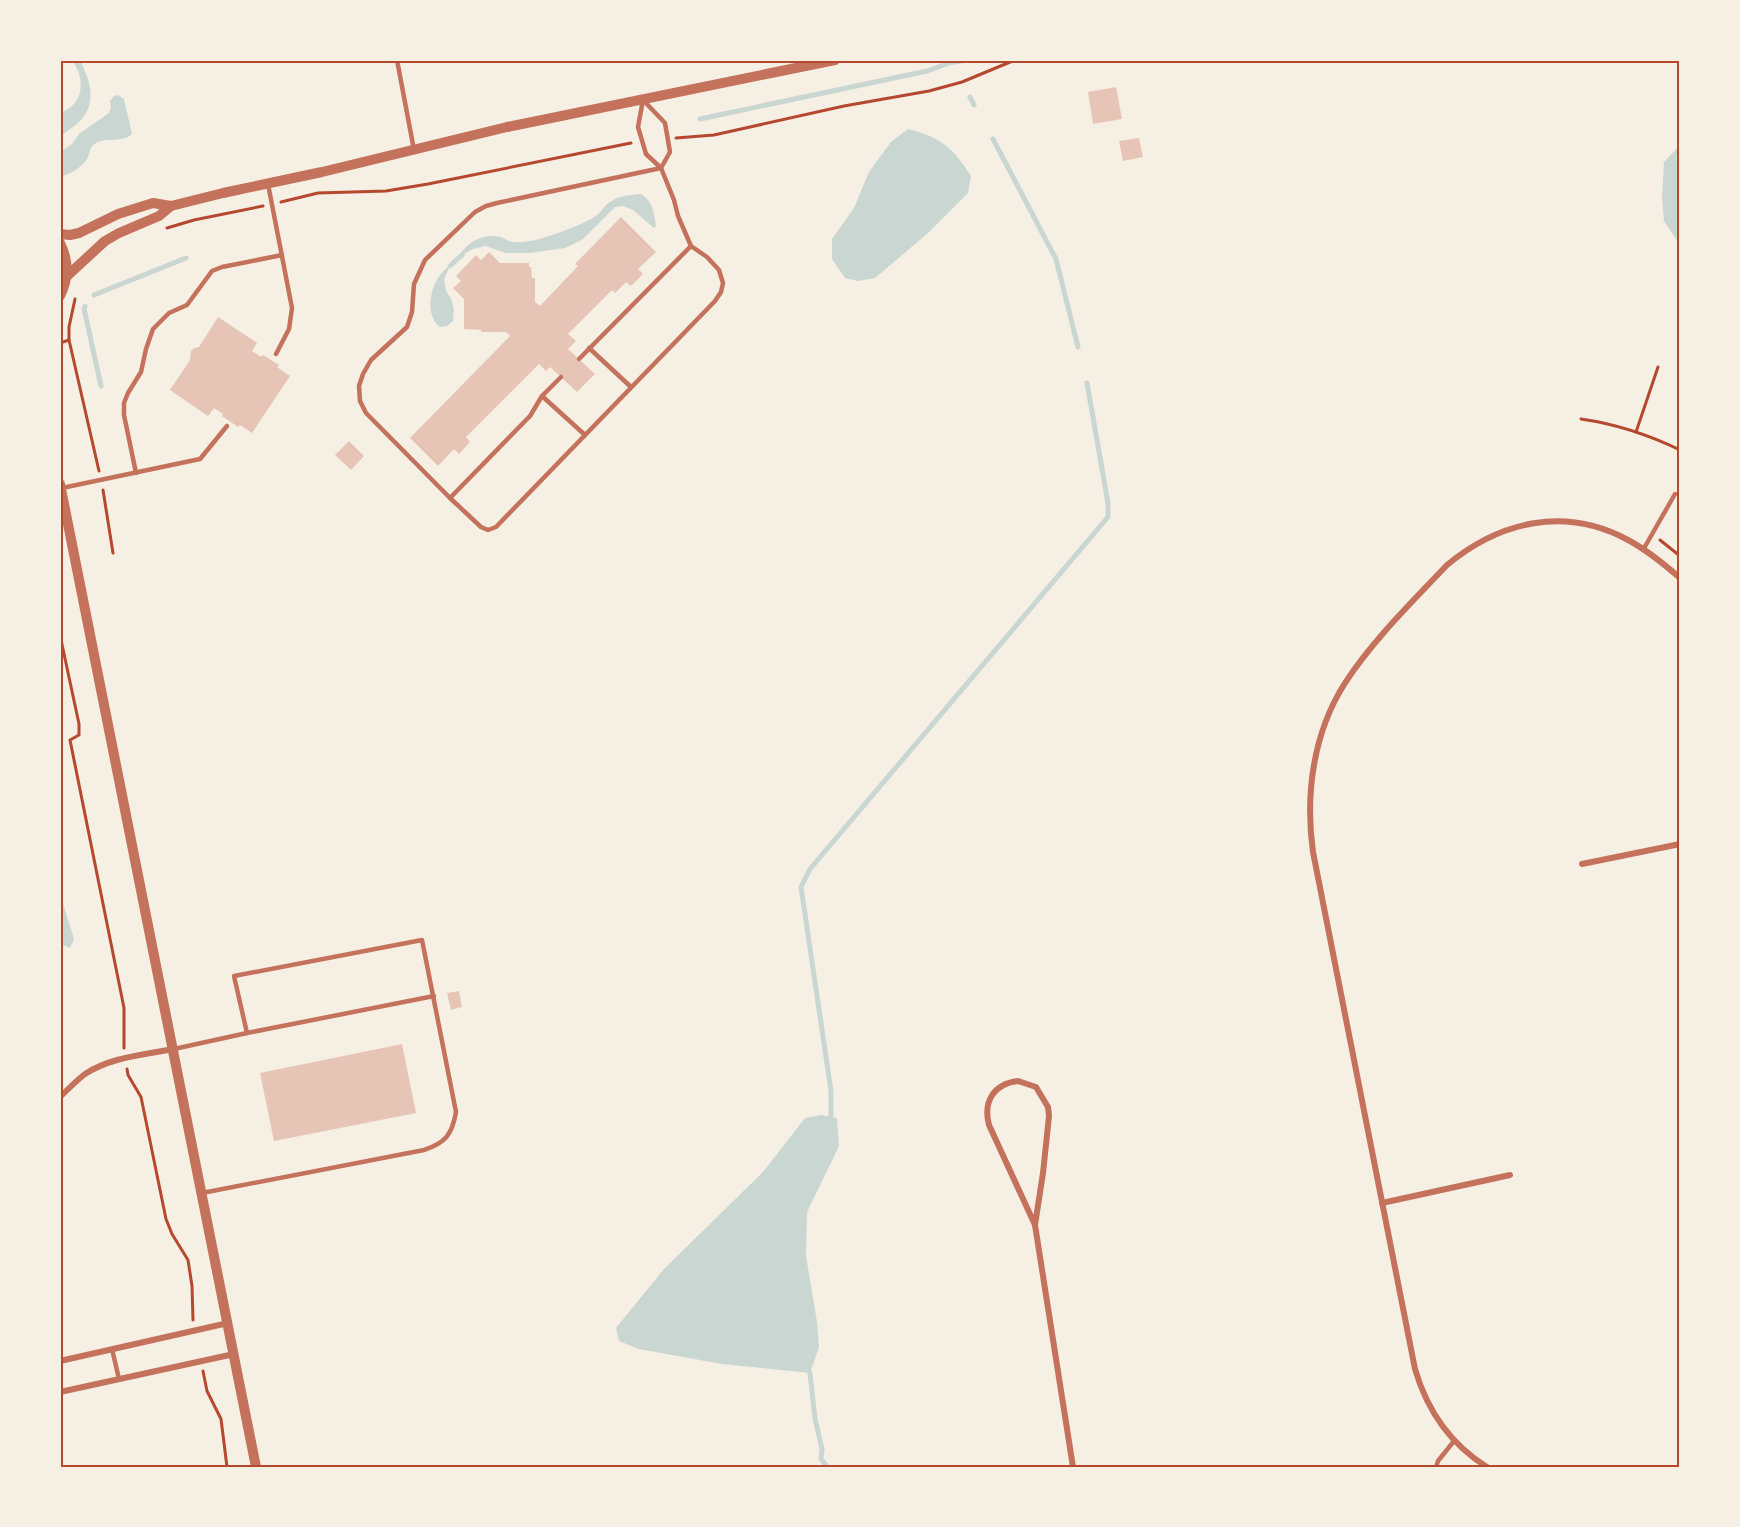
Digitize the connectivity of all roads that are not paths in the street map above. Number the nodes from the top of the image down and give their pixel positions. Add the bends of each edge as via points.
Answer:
1 (397, 60) edge
2 (835, 60) edge
3 (643, 100) junction
4 (414, 150) junction
5 (661, 168) junction
6 (268, 184) junction
7 (171, 206) junction
8 (60, 234) edge
9 (60, 243) edge
10 (691, 246) junction
11 (282, 255) junction
12 (67, 276) junction
13 (60, 296) edge
14 (590, 348) junction
15 (276, 354) dead end
16 (579, 359) dead end
17 (561, 377) dead end
18 (631, 387) junction
19 (542, 396) junction
20 (227, 426) dead end
21 (585, 435) junction
22 (136, 473) junction
23 (60, 486) edge
24 (1675, 494) dead end
25 (450, 498) junction
26 (1643, 550) junction
27 (1680, 578) edge
28 (1680, 844) edge
29 (1582, 864) dead end
30 (434, 996) junction
31 (247, 1033) junction
32 (174, 1049) junction
33 (60, 1097) edge
34 (1510, 1175) dead end
35 (202, 1193) junction
36 (1382, 1203) junction
37 (1035, 1224) junction
38 (228, 1323) junction
39 (112, 1349) junction
40 (234, 1354) junction
41 (60, 1360) edge
42 (118, 1379) junction
43 (60, 1392) edge
44 (1454, 1441) junction
45 (256, 1467) edge
46 (1073, 1467) edge
47 (1436, 1467) edge
48 (1487, 1467) edge

1 - 4 lane
2 - 3 street
3 - 4 street
3 - 5 lane via 638,127 646,154
3 - 5 lane via 665,123 670,152
4 - 6 street
5 - 10 lane
5 - 25 lane via 486,206 425,261 414,284 412,312 406,327 371,360 359,386 360,401 377,425
6 - 7 street
6 - 11 lane
7 - 8 street via 153,203 118,214 79,234
7 - 12 street via 159,216 105,241
9 - 12 street
10 - 14 lane
10 - 18 lane via 719,270 721,292
11 - 15 lane via 292,308 289,329
11 - 22 lane via 212,271 187,305 169,313 153,329 141,372 124,403
12 - 13 street
14 - 16 lane
14 - 18 lane
17 - 19 lane
18 - 21 lane
19 - 21 lane
19 - 25 lane via 530,416
20 - 22 lane via 200,459
21 - 25 lane via 496,527 488,530 481,526
22 - 23 lane
23 - 32 street
24 - 26 lane
26 - 27 street
26 - 36 street via 1614,533 1572,522 1520,525 1482,540 1447,565 1376,642 1344,685 1329,714 1311,783 1311,834
28 - 29 street
30 - 31 lane
30 - 31 lane via 422,940 234,976
30 - 35 lane via 456,1112 443,1141 424,1150
31 - 32 lane
32 - 33 street via 106,1064 84,1075
32 - 35 street
34 - 36 street
35 - 38 street
36 - 44 street via 1419,1386
37 - 37 street via 1048,1107 1036,1087 1008,1082 992,1095 987,1117
37 - 46 street
38 - 39 street
38 - 40 street
39 - 41 street
39 - 42 lane
40 - 42 street
40 - 45 street
42 - 43 street
44 - 47 lane
44 - 48 street

